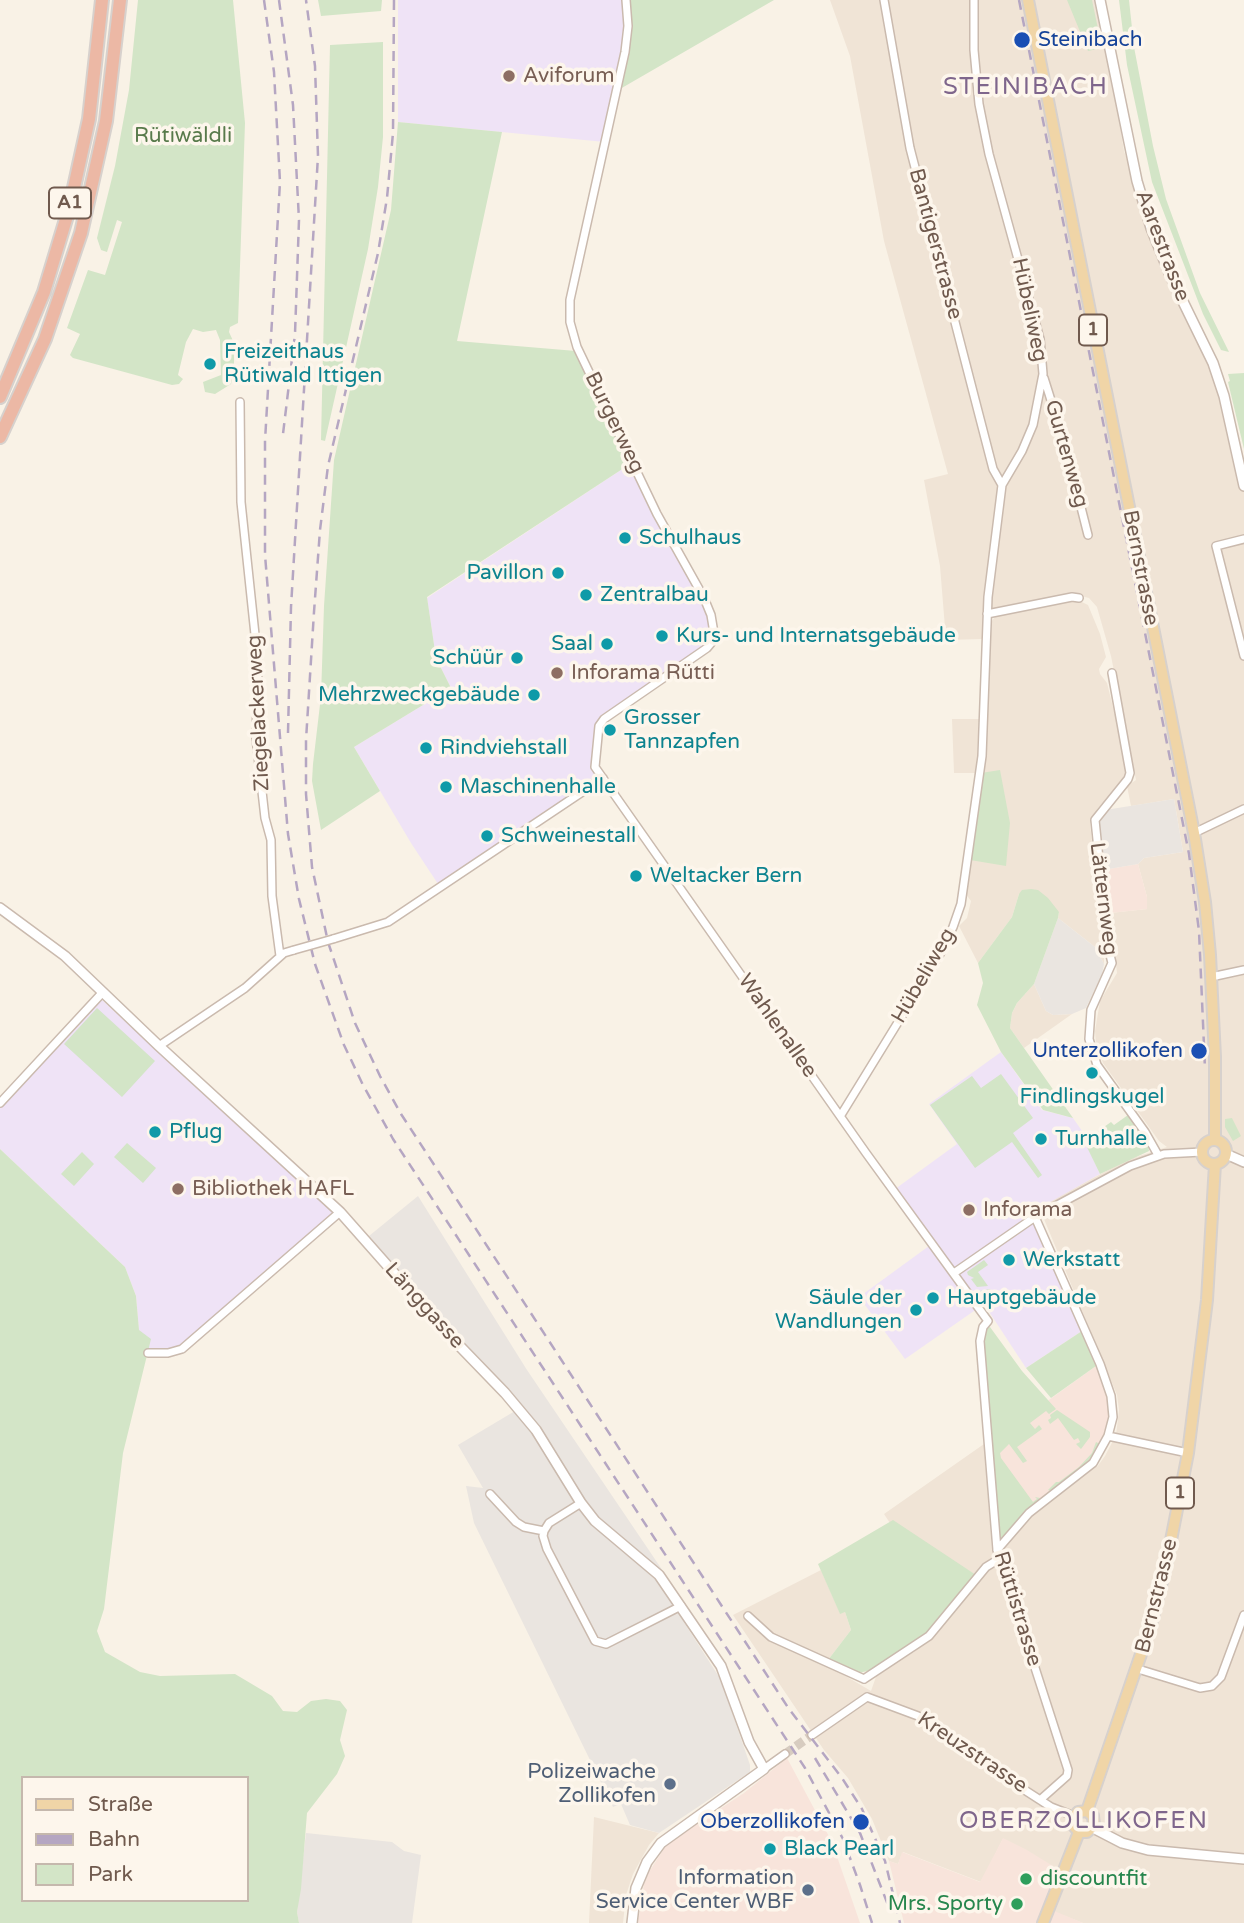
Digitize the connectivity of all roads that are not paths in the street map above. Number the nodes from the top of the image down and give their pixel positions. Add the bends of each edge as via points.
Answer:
1 (102, 0) edge
2 (120, 0) edge
3 (626, 0) edge
4 (884, 0) edge
5 (974, 0) edge
6 (1028, 0) edge
7 (1100, 0) edge
8 (1043, 374) junction
9 (0, 397) edge
10 (240, 402) dead end
11 (0, 438) edge
12 (1002, 485) junction
13 (1244, 486) edge
14 (1088, 535) dead end
15 (1244, 539) edge
16 (1079, 598) dead end
17 (987, 614) junction
18 (1244, 656) edge
19 (1112, 673) dead end
20 (603, 778) junction
21 (1244, 809) edge
22 (1194, 833) junction
23 (0, 908) edge
24 (280, 956) junction
25 (1244, 970) edge
26 (1211, 977) junction
27 (103, 992) junction
28 (159, 1046) junction
29 (0, 1103) edge
30 (841, 1115) junction
31 (1215, 1140) junction
32 (1202, 1152) junction
33 (1226, 1154) junction
34 (1158, 1155) junction
35 (1244, 1161) edge
36 (1215, 1164) junction
37 (340, 1212) junction
38 (1035, 1217) junction
39 (954, 1273) junction
40 (988, 1321) joint
41 (148, 1353) dead end
42 (1108, 1437) junction
43 (1188, 1453) junction
44 (490, 1494) dead end
45 (581, 1503) junction
46 (544, 1531) junction
47 (998, 1555) junction
48 (681, 1606) junction
49 (1244, 1615) edge
50 (748, 1616) dead end
51 (1138, 1669) junction
52 (864, 1679) junction
53 (867, 1697) junction
54 (812, 1735) tunnel mouth
55 (785, 1754) tunnel mouth
56 (764, 1769) junction
57 (1040, 1800) junction
58 (1087, 1811) junction
59 (1074, 1816) junction
60 (1093, 1828) junction
61 (1079, 1832) junction
62 (1244, 1859) edge
63 (632, 1923) edge
64 (1043, 1923) edge

1 - 9 highway, A1 via 89,119 70,206 44,292
2 - 11 highway, A1 via 110,96 87,211 49,328
3 - 20 street, Burgerweg via 625,52 570,300 570,323 657,514 704,598 714,633 708,648 601,723 594,760
4 - 12 street, Bantigerstrasse via 910,148 993,469
5 - 8 street, Hübeliweg via 979,104 1040,339
6 - 22 main road, Bernstrasse / 1
7 - 13 street, Aarestrasse via 1140,193 1170,275 1213,363
8 - 12 street, Hübeliweg via 1033,425
8 - 14 street, Gurtenweg
10 - 24 street, Ziegelackerweg via 242,519 258,663 256,738 271,840
12 - 17 street, Hübeliweg
15 - 18 street via 1216,546
16 - 17 street
17 - 30 street, Hübeliweg via 982,756 961,904 940,954
19 - 34 street, Lätternweg via 1130,773 1094,823 1112,963 1091,1010 1088,1039 1097,1065
20 - 24 street, bridge via 388,922
20 - 30 street, Wahlenallee
21 - 22 street
22 - 26 main road, Bernstrasse / 1
23 - 27 street, Länggasse via 65,956
24 - 28 street via 245,988
25 - 26 street
26 - 31 main road, Bernstrasse / 1
27 - 28 street, Länggasse
27 - 29 street
28 - 37 street, Länggasse
30 - 39 street, Wahlenallee
31 - 32 main road via 1206,1143
31 - 33 main road via 1224,1144
32 - 34 street
32 - 36 main road via 1207,1162
33 - 35 street
33 - 36 main road
34 - 38 street
36 - 43 main road, Bernstrasse / 1 via 1207,1300
37 - 41 street via 182,1349
37 - 45 street, Länggasse via 536,1430
38 - 39 street
38 - 42 street via 1109,1388 1113,1410
39 - 40 street, Wahlenallee
40 - 47 street, Rüttistrasse via 980,1341
42 - 43 street
42 - 47 street via 1093,1463 1029,1513
43 - 51 main road, Bernstrasse / 1 via 1160,1592
44 - 46 street via 516,1522
45 - 46 street
45 - 48 street, Länggasse via 608,1533 659,1575
46 - 48 street via 547,1549 595,1641 607,1644
47 - 52 street via 929,1636
47 - 57 street, Rüttistrasse via 1068,1772
48 - 56 street, Länggasse via 721,1666
49 - 51 street via 1221,1677 1212,1686 1200,1688
50 - 52 street via 771,1637
51 - 58 main road, Bernstrasse / 1
52 - 53 street
53 - 54 street
53 - 57 street, Kreuzstrasse via 918,1716
55 - 56 street
56 - 63 street via 673,1832 656,1849 636,1888
57 - 59 street, Kreuzstrasse
58 - 59 main road
58 - 60 main road via 1094,1818
59 - 61 main road via 1073,1825
60 - 61 main road
60 - 62 street via 1141,1849
61 - 64 main road

